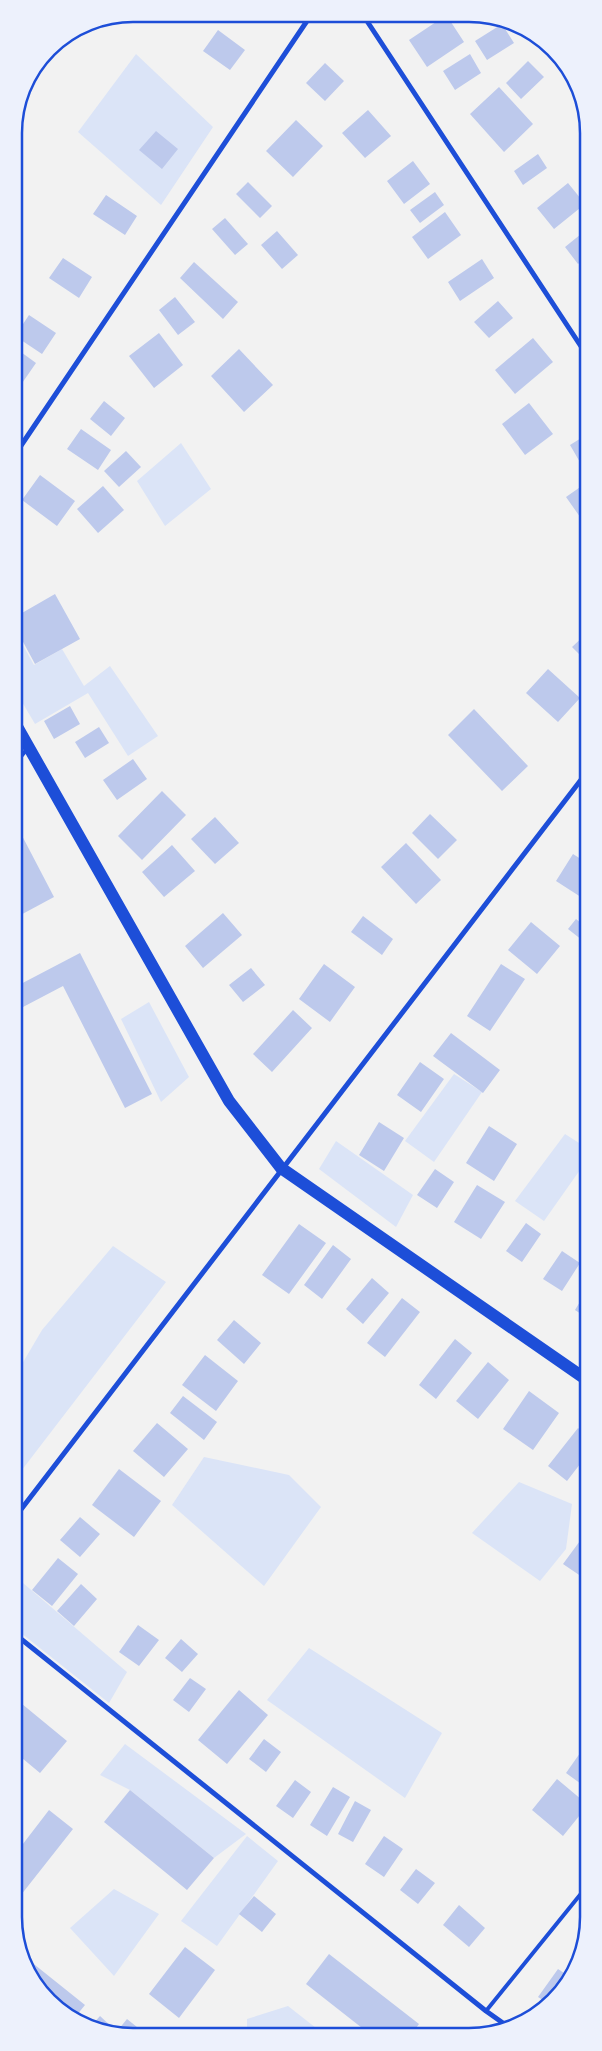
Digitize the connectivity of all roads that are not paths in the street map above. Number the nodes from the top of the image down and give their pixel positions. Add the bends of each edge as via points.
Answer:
1 (306, 22) edge
2 (368, 22) edge
3 (580, 345) edge
4 (23, 443) edge
5 (23, 736) edge
6 (29, 748) junction
7 (23, 755) edge
8 (580, 782) edge
9 (281, 1168) junction
10 (579, 1375) edge
11 (22, 1508) edge
12 (22, 1640) edge
13 (579, 1896) edge
14 (486, 2012) junction
15 (503, 2023) edge

1 - 4 street
2 - 3 street
5 - 6 main road
6 - 7 lane
6 - 9 main road via 229,1101
8 - 9 street
9 - 10 main road
9 - 11 street
12 - 14 street
13 - 14 lane
14 - 15 street

